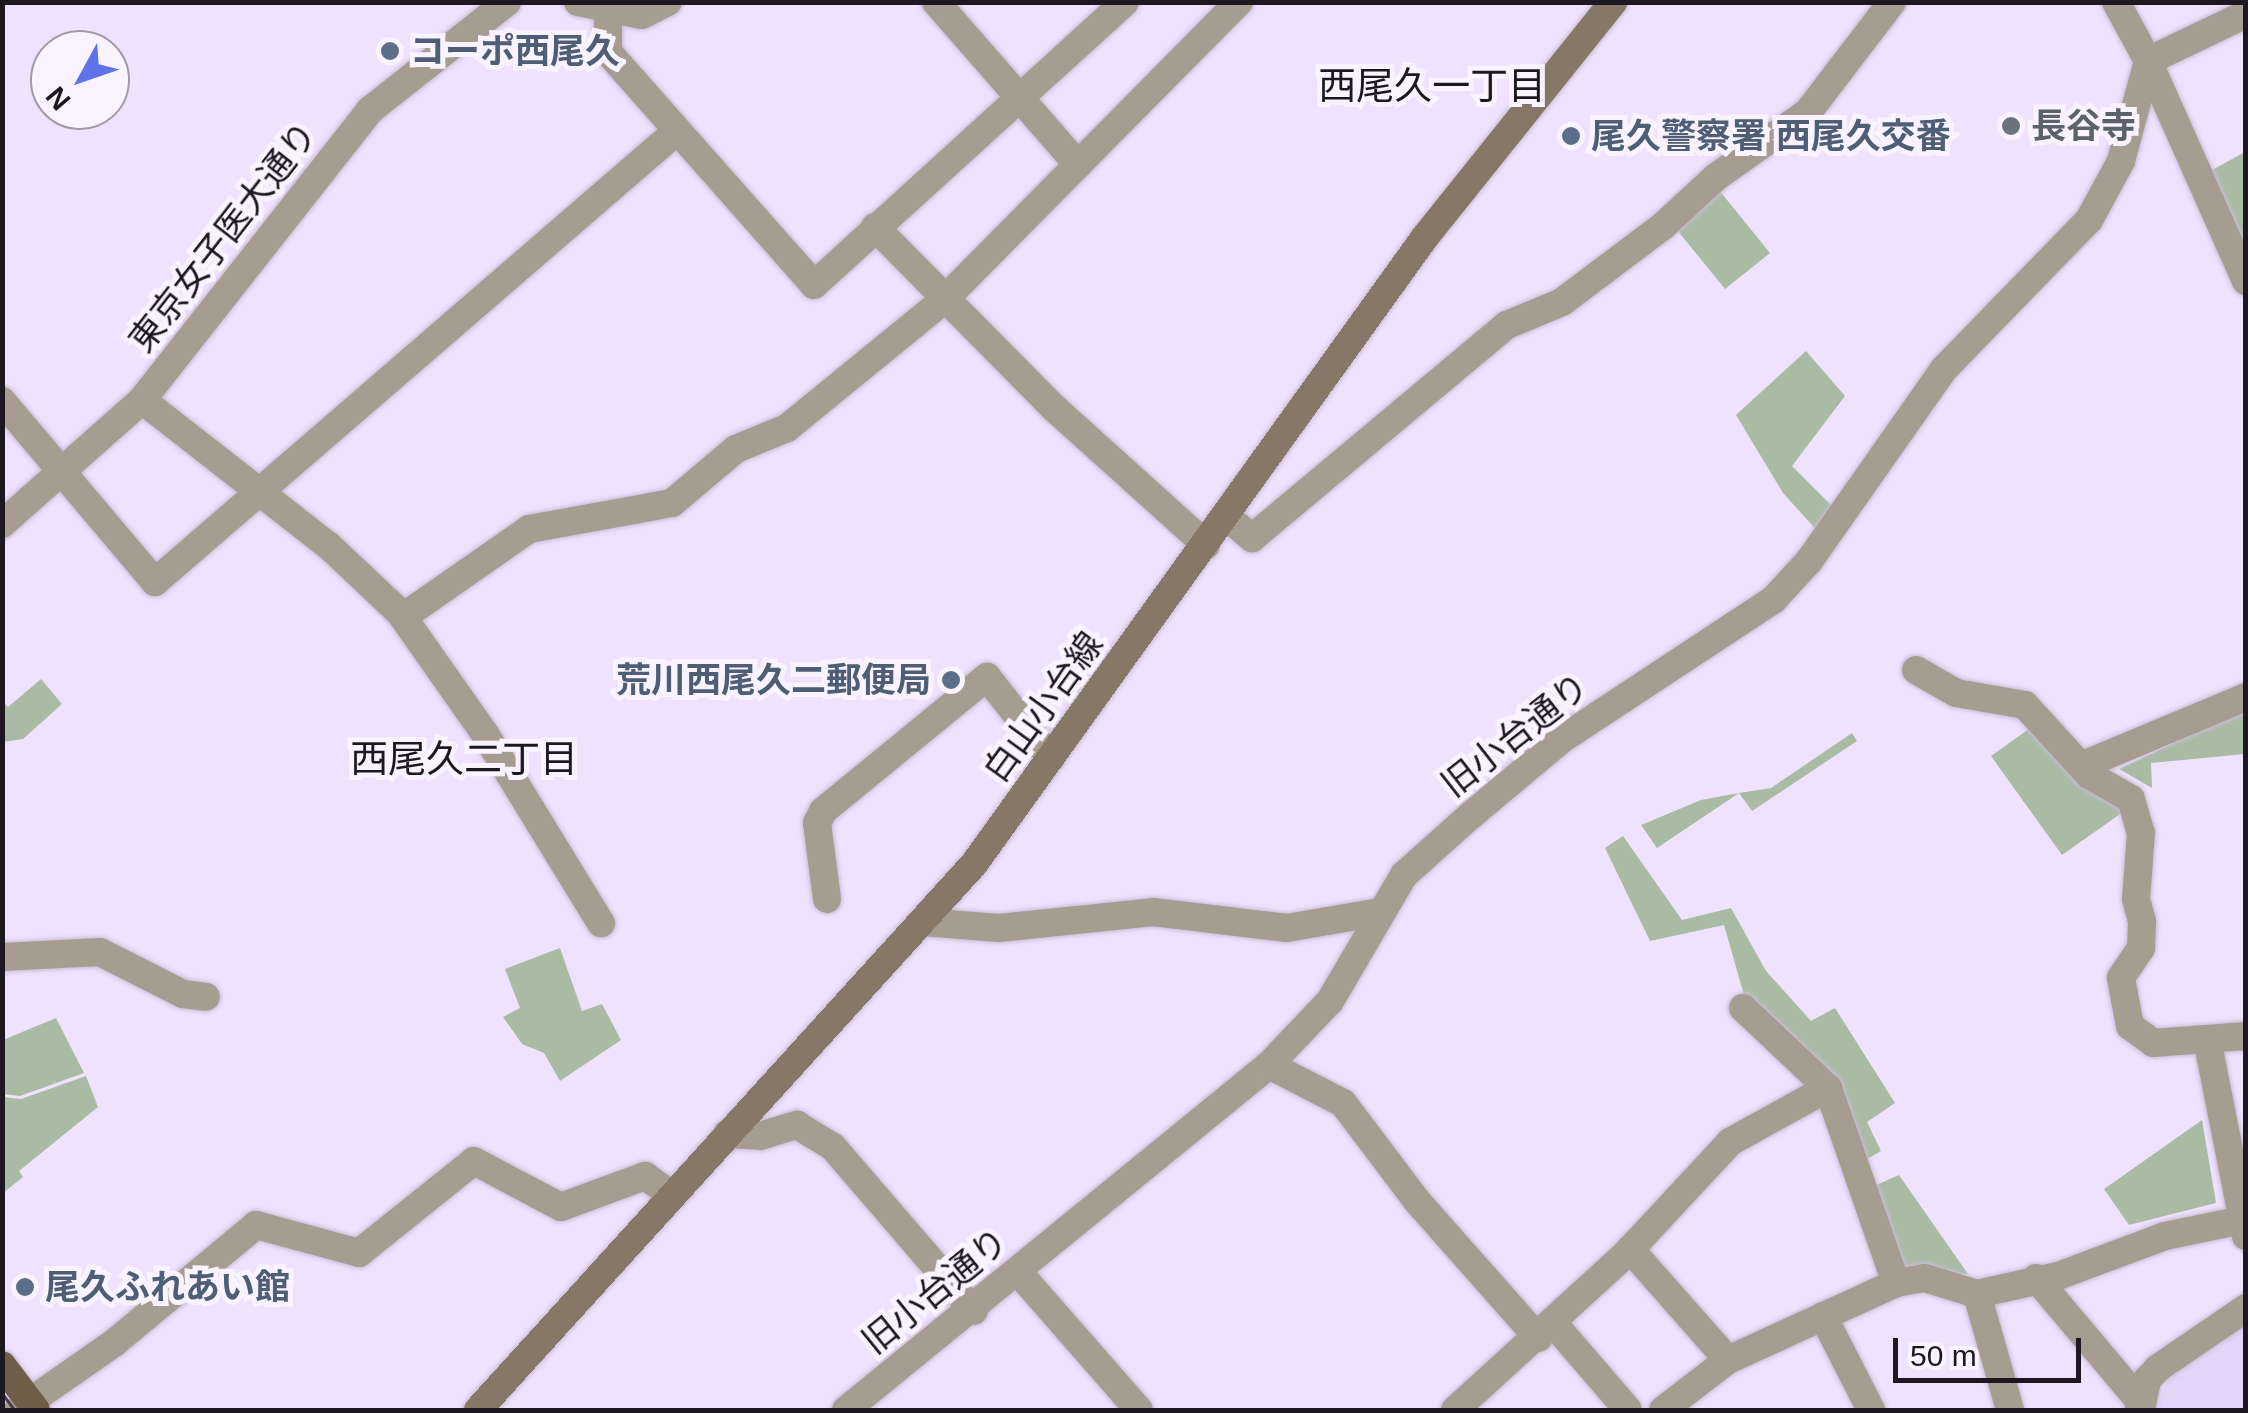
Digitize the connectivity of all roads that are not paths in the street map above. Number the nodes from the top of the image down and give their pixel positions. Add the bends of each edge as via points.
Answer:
1 (507, 2) edge
2 (578, 2) edge
3 (668, 2) edge
4 (936, 2) edge
5 (1125, 2) edge
6 (1239, 2) edge
7 (1613, 2) edge
8 (1892, 2) edge
9 (2116, 2) edge
10 (608, 11) junction
11 (2246, 14) edge
12 (2148, 61) junction
13 (1020, 98) junction
14 (677, 131) junction
15 (1078, 165) junction
16 (875, 228) junction
17 (2246, 281) edge
18 (945, 299) junction
19 (142, 400) junction
20 (2, 401) edge
21 (62, 472) junction
22 (262, 492) junction
23 (1226, 517) junction
24 (2, 524) edge
25 (1206, 546) junction
26 (403, 616) junction
27 (1916, 670) dead end
28 (2246, 697) edge
29 (1051, 758) junction
30 (2081, 766) junction
31 (826, 899) dead end
32 (1380, 912) junction
33 (923, 922) junction
34 (601, 923) dead end
35 (2, 957) edge
36 (206, 998) dead end
37 (1743, 1008) dead end
38 (2246, 1036) edge
39 (2207, 1039) junction
40 (1269, 1065) junction
41 (1828, 1088) junction
42 (727, 1134) junction
43 (672, 1195) junction
44 (2244, 1228) edge
45 (1630, 1250) junction
46 (1019, 1273) junction
47 (2036, 1278) junction
48 (1896, 1283) junction
49 (1977, 1294) junction
50 (2246, 1308) edge
51 (974, 1310) junction
52 (1823, 1316) junction
53 (1546, 1331) junction
54 (1728, 1360) junction
55 (2, 1365) edge
56 (2141, 1407) edge
57 (28, 1408) edge
58 (478, 1410) edge
59 (846, 1410) edge
60 (1139, 1410) edge
61 (1455, 1410) edge
62 (1628, 1410) edge
63 (1663, 1410) edge
64 (1871, 1410) edge
65 (2010, 1410) edge

1 - 19 street, 東京女子医大通り via 370,110
2 - 10 street
3 - 10 street via 642,15
4 - 13 street
5 - 13 street
6 - 15 street
7 - 23 main road, 白山小台線 via 1424,237
8 - 23 street via 1808,112 1716,177 1664,226 1562,302 1507,326 1252,538
9 - 12 street
10 - 14 street via 608,52
11 - 12 street
12 - 17 street
12 - 32 street, 旧小台通り via 2121,161 2089,220 1944,369 1809,562 1725,636 1562,739 1404,875
13 - 15 street
13 - 16 street
14 - 16 street via 814,285
14 - 22 street
15 - 18 street
16 - 18 street
18 - 25 street
18 - 26 street via 786,428 736,449 672,502 530,528
19 - 21 street, 東京女子医大通り
19 - 22 street
20 - 21 street
21 - 22 street via 155,582
21 - 24 street, 東京女子医大通り
22 - 26 street
23 - 25 main road, 白山小台線
25 - 29 main road, 白山小台線
26 - 34 street via 538,814
27 - 30 street via 1956,693 2024,705
28 - 30 street
29 - 31 street via 987,677 823,811 817,823
29 - 33 main road, 白山小台線
30 - 39 street via 2131,799 2141,833 2141,948 2120,978 2130,1026 2153,1044
32 - 33 street via 1287,928 1152,912 999,928
32 - 40 street, 旧小台通り via 1330,1001
33 - 42 main road, 白山小台線
35 - 36 street via 100,952 182,994
37 - 41 street
38 - 39 street
39 - 44 street
40 - 46 street, 旧小台通り
40 - 53 street via 1343,1103 1417,1201
41 - 45 street via 1730,1142
41 - 48 street
42 - 43 main road, 白山小台線
42 - 51 street via 760,1136 797,1125 833,1147
43 - 57 street via 645,1176 561,1207 474,1161 359,1253 256,1225
43 - 58 main road, 白山小台線
44 - 47 street via 2165,1236
45 - 53 street
45 - 54 street
46 - 51 street, 旧小台通り
46 - 60 street
47 - 49 street
47 - 56 street
48 - 49 street via 1925,1278
48 - 52 street
49 - 65 street
50 - 56 street via 2158,1368 2147,1380
51 - 59 street, 旧小台通り
52 - 54 street
52 - 64 street
53 - 61 street
53 - 62 street
54 - 63 street
55 - 57 main road

